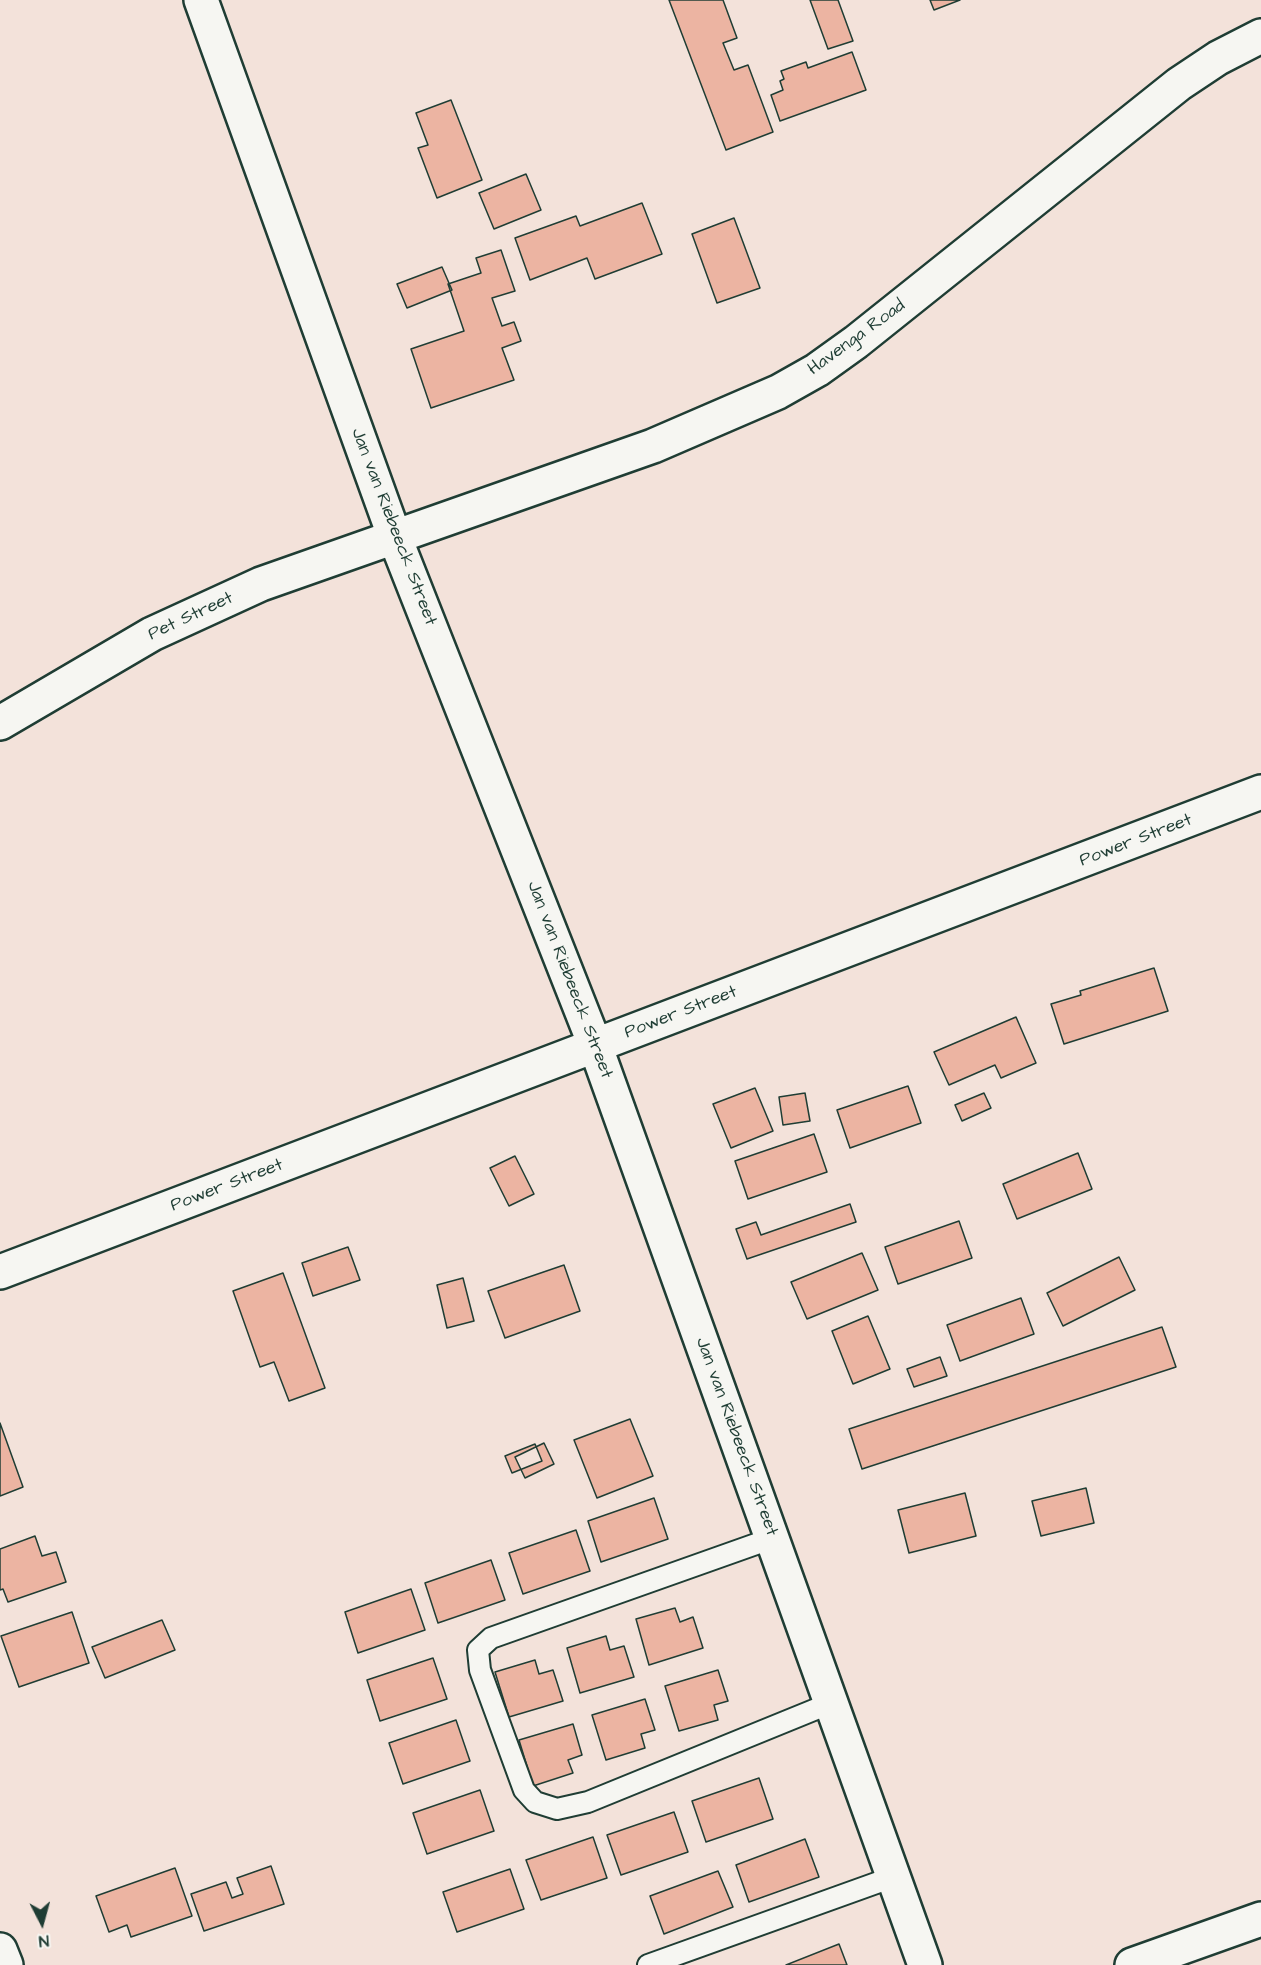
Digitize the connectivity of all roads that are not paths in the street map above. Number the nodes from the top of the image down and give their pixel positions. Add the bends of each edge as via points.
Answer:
1 (201, 0) edge
2 (1261, 36) edge
3 (395, 538) junction
4 (0, 723) edge
5 (1261, 792) edge
6 (595, 1045) junction
7 (0, 1272) edge
8 (773, 1538) junction
9 (831, 1703) junction
10 (893, 1877) junction
11 (1261, 1919) edge
12 (0, 1950) edge
13 (6, 1965) edge
14 (648, 1965) edge
15 (925, 1965) edge
16 (1132, 1965) edge

1 - 3 main road, Jan van Riebeeck Street
2 - 3 main road, Havenga Road via 1179,84 817,370 778,392 653,446
3 - 4 main road, Pet Street via 261,584 152,634
3 - 6 main road, Jan van Riebeeck Street
5 - 6 main road, Power Street
6 - 7 main road, Power Street
6 - 8 main road, Jan van Riebeeck Street
8 - 9 main road, Jan van Riebeeck Street
8 - 9 lane via 491,1638 478,1650 480,1670 524,1790 535,1802 557,1809 588,1802
9 - 10 main road, Jan van Riebeeck Street
10 - 14 lane
10 - 15 main road, Jan van Riebeeck Street
11 - 16 main road
12 - 13 main road

